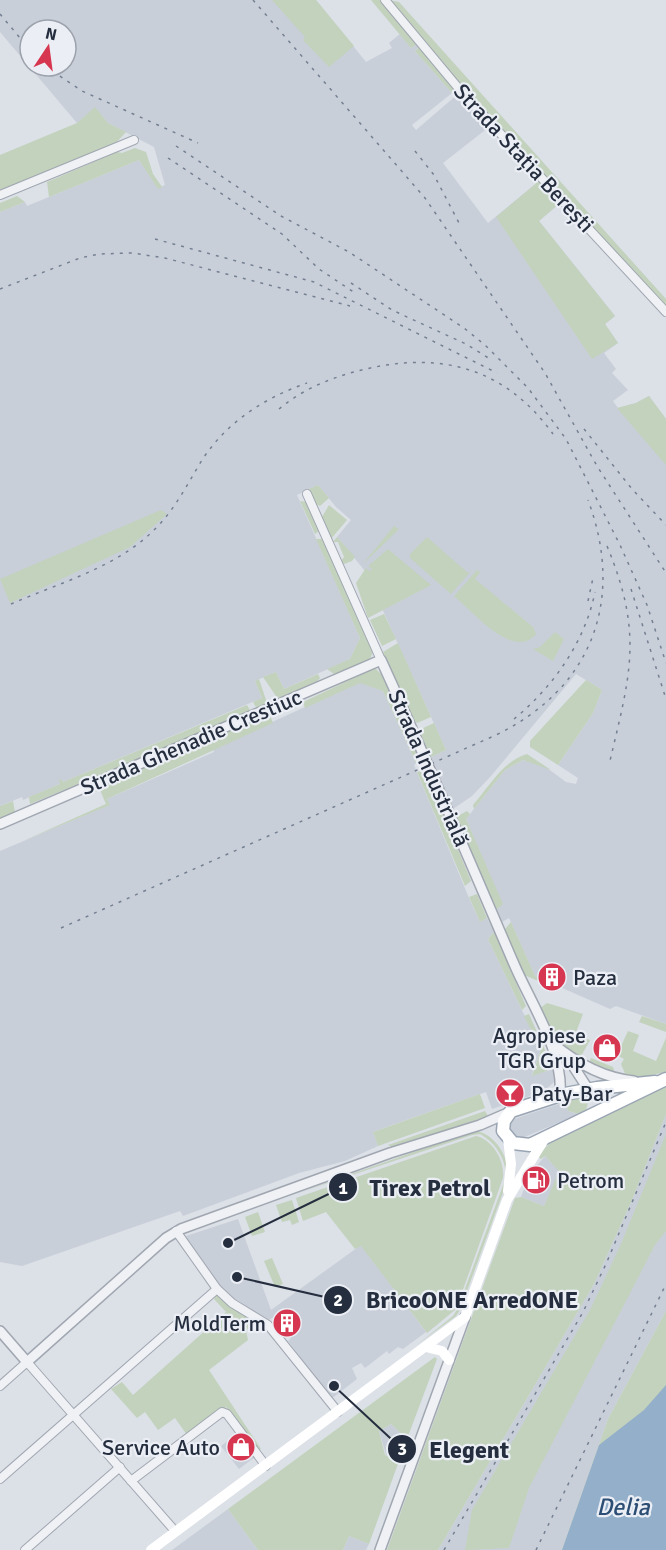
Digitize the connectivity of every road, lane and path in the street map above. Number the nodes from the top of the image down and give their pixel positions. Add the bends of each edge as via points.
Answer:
1 (385, 0) edge
2 (134, 140) dead end
3 (0, 195) edge
4 (666, 312) edge
5 (307, 494) dead end
6 (381, 660) junction
7 (0, 824) edge
8 (550, 1042) junction
9 (566, 1055) junction
10 (661, 1080) edge
11 (588, 1089) junction
12 (560, 1095) junction
13 (511, 1111) junction
14 (588, 1115) junction
15 (480, 1125) junction
16 (506, 1135) junction
17 (546, 1136) junction
18 (507, 1200) junction
19 (176, 1231) junction
20 (217, 1288) junction
21 (465, 1317) junction
22 (0, 1331) edge
23 (426, 1347) junction
24 (449, 1360) junction
25 (27, 1362) junction
26 (0, 1386) edge
27 (338, 1412) junction
28 (73, 1415) junction
29 (266, 1466) junction
30 (120, 1467) junction
31 (0, 1479) edge
32 (131, 1481) junction
33 (175, 1531) junction
34 (25, 1550) edge
35 (151, 1550) edge
36 (380, 1550) edge

1 - 4 street, Strada Stația Berești via 460,90
2 - 3 street
5 - 6 street, Strada Industrială
6 - 7 street, Strada Ghenadie Crestiuc
6 - 8 street, Strada Industrială
8 - 9 street, Strada Industrială
8 - 12 street, Strada Industrială via 560,1070
9 - 10 street, Strada Industrială via 608,1076 630,1081
9 - 11 street, Strada Industrială
10 - 11 main road
10 - 14 main road
11 - 12 main road
11 - 14 main road via 594,1103
12 - 13 main road
13 - 15 street
13 - 16 main road via 504,1121
14 - 17 main road
15 - 16 street
15 - 19 street via 390,1153
16 - 17 main road via 525,1145
16 - 18 main road via 511,1164
17 - 18 main road
18 - 21 main road
19 - 20 street
19 - 25 street
20 - 27 street via 232,1303 268,1325
20 - 28 street
21 - 23 main road
21 - 24 street
22 - 25 street
23 - 24 main road via 442,1351
23 - 27 main road
24 - 36 street
25 - 26 street
25 - 28 street
27 - 29 main road
28 - 30 street
28 - 31 street
29 - 32 street via 222,1412
29 - 33 main road
30 - 32 street
30 - 34 street
32 - 33 street
33 - 35 main road

